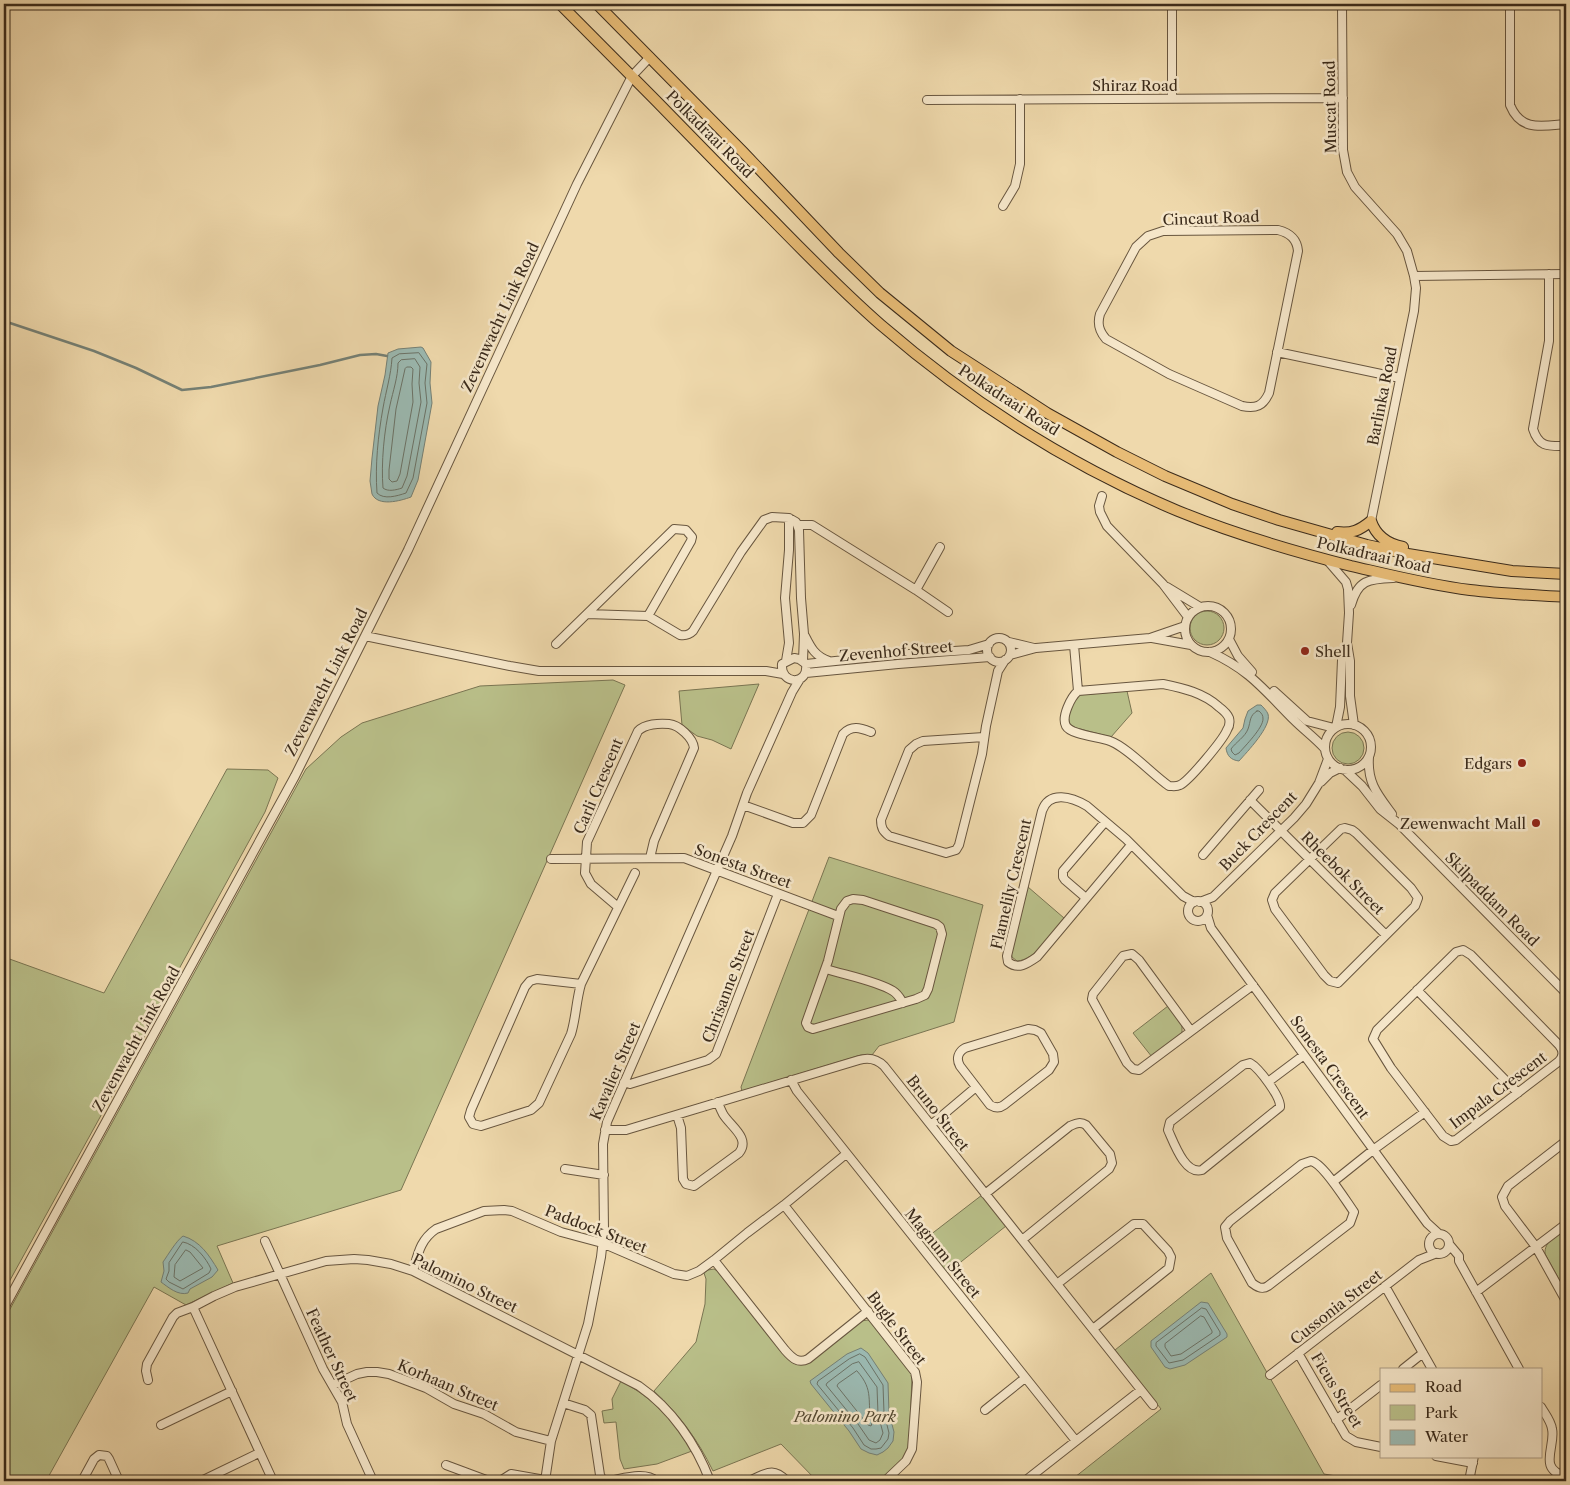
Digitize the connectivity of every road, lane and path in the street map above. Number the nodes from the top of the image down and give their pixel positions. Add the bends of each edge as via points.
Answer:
1 (560, 4) edge
2 (597, 4) edge
3 (1172, 4) edge
4 (1342, 4) edge
5 (1510, 4) edge
6 (650, 57) junction
7 (632, 76) junction
8 (1172, 98) junction
9 (1343, 98) junction
10 (1020, 99) junction
11 (927, 100) dead end
12 (1566, 124) edge
13 (1003, 206) dead end
14 (1549, 274) junction
15 (1566, 274) edge
16 (1414, 276) junction
17 (1278, 352) junction
18 (1400, 378) junction
19 (1566, 446) edge
20 (1102, 496) dead end
21 (789, 518) junction
22 (1279, 520) junction
23 (1371, 522) junction
24 (798, 525) junction
25 (940, 547) dead end
26 (1327, 560) junction
27 (1464, 564) junction
28 (1566, 574) edge
29 (1405, 578) junction
30 (1163, 584) junction
31 (916, 590) junction
32 (1566, 597) edge
33 (1200, 607) junction
34 (948, 612) dead end
35 (1349, 613) junction
36 (587, 614) junction
37 (648, 616) junction
38 (1188, 617) junction
39 (1185, 626) junction
40 (804, 634) junction
41 (365, 636) junction
42 (1150, 638) junction
43 (1229, 639) junction
44 (1009, 642) junction
45 (1348, 643) junction
46 (556, 644) dead end
47 (989, 644) junction
48 (1074, 645) junction
49 (1192, 645) junction
50 (1036, 648) junction
51 (1210, 652) junction
52 (1008, 657) junction
53 (992, 659) junction
54 (784, 662) junction
55 (805, 662) junction
56 (832, 662) junction
57 (766, 671) junction
58 (998, 672) junction
59 (786, 676) junction
60 (803, 676) junction
61 (1078, 691) junction
62 (792, 692) junction
63 (1354, 725) junction
64 (1335, 728) junction
65 (870, 732) dead end
66 (984, 737) junction
67 (1325, 749) junction
68 (1370, 754) junction
69 (1328, 759) junction
70 (1342, 769) junction
71 (1319, 783) junction
72 (1259, 790) dead end
73 (1250, 800) junction
74 (743, 805) junction
75 (1105, 822) junction
76 (1399, 824) junction
77 (1281, 830) junction
78 (1131, 845) junction
79 (1203, 855) dead end
80 (587, 858) junction
81 (650, 858) junction
82 (550, 859) dead end
83 (1310, 860) junction
84 (717, 870) junction
85 (635, 873) dead end
86 (778, 894) junction
87 (1213, 897) junction
88 (1086, 898) junction
89 (1194, 904) junction
90 (618, 907) junction
91 (1207, 912) junction
92 (838, 916) junction
93 (1199, 921) junction
94 (1211, 928) junction
95 (1386, 935) junction
96 (826, 969) junction
97 (581, 984) junction
98 (1253, 985) junction
99 (1418, 990) junction
100 (1566, 993) edge
101 (903, 1003) junction
102 (1191, 1031) junction
103 (1304, 1055) junction
104 (790, 1080) junction
105 (624, 1082) junction
106 (1268, 1082) junction
107 (976, 1088) junction
108 (1518, 1093) junction
109 (718, 1102) junction
110 (1425, 1112) junction
111 (677, 1115) junction
112 (931, 1125) junction
113 (605, 1130) junction
114 (1566, 1141) edge
115 (1373, 1150) junction
116 (846, 1154) junction
117 (565, 1169) dead end
118 (604, 1175) junction
119 (1333, 1182) junction
120 (985, 1194) junction
121 (784, 1205) junction
122 (1566, 1224) edge
123 (1434, 1239) junction
124 (1022, 1240) junction
125 (265, 1241) dead end
126 (602, 1243) junction
127 (1449, 1244) junction
128 (1536, 1247) junction
129 (1440, 1253) junction
130 (714, 1260) junction
131 (1419, 1260) junction
132 (1460, 1261) junction
133 (413, 1271) junction
134 (280, 1274) junction
135 (1057, 1284) junction
136 (1386, 1286) junction
137 (1476, 1292) junction
138 (1566, 1301) edge
139 (193, 1307) junction
140 (4, 1308) edge
141 (868, 1311) junction
142 (1093, 1330) junction
143 (1298, 1353) junction
144 (1423, 1353) junction
145 (578, 1354) junction
146 (1404, 1368) edge
147 (1431, 1368) edge
148 (1519, 1368) edge
149 (1270, 1374) dead end
150 (1025, 1378) junction
151 (148, 1380) dead end
152 (333, 1385) junction
153 (1380, 1386) edge
154 (1141, 1390) junction
155 (232, 1391) junction
156 (563, 1403) junction
157 (1153, 1405) dead end
158 (1542, 1409) edge
159 (985, 1410) dead end
160 (1336, 1420) junction
161 (161, 1425) dead end
162 (551, 1441) junction
163 (1076, 1442) junction
164 (1380, 1446) edge
165 (259, 1453) junction
166 (1454, 1458) edge
167 (1473, 1460) edge
168 (446, 1465) dead end
169 (1566, 1476) edge
170 (545, 1480) edge
171 (82, 1481) edge
172 (119, 1481) edge
173 (201, 1481) edge
174 (273, 1481) edge
175 (373, 1481) edge
176 (489, 1481) edge
177 (500, 1481) edge
178 (608, 1481) edge
179 (656, 1481) edge
180 (710, 1481) edge
181 (749, 1481) edge
182 (786, 1481) edge
183 (885, 1481) edge
184 (1025, 1481) edge
185 (1469, 1481) edge

1 - 7 main road, Polkadraai Road
2 - 6 main road, Polkadraai Road
3 - 8 street
4 - 9 street, Muscat Road
5 - 12 street via 1510,105 1513,113 1520,121 1533,126
6 - 7 street, Zevenwacht Link Road
6 - 22 main road, Polkadraai Road via 866,280 951,351 1047,413 1117,452 1209,495
7 - 26 main road, Polkadraai Road via 851,298 950,380 1037,438 1137,492 1225,529
7 - 41 street, Zevenwacht Link Road via 577,184
8 - 9 street, Shiraz Road
8 - 10 street, Shiraz Road
9 - 16 street, Muscat Road via 1347,172 1355,188 1398,234 1408,251
10 - 11 street, Shiraz Road
10 - 13 street via 1020,164 1015,186
14 - 15 street
14 - 16 street
14 - 19 street via 1549,340 1533,429 1543,444
16 - 18 street, Barlinka Road via 1414,305
17 - 17 street, Cincaut Road via 1266,399 1251,408 1169,374 1106,339 1099,330 1098,320 1136,247 1148,236 1162,232 1278,230 1293,238 1298,251
17 - 18 street
18 - 23 street, Barlinka Road
20 - 30 street via 1100,512 1107,526
21 - 24 street
21 - 37 street via 764,520 689,635 680,635
21 - 54 street via 785,598 788,643
22 - 23 main road via 1347,533
22 - 27 main road, Polkadraai Road via 1376,547
23 - 27 main road via 1377,534 1396,546
24 - 31 street via 812,525
24 - 40 street
25 - 31 street
26 - 29 main road, Polkadraai Road
26 - 35 street via 1346,582
27 - 28 main road, Polkadraai Road
29 - 32 main road, Polkadraai Road via 1469,590
29 - 35 street via 1374,579 1361,585
30 - 33 street
30 - 38 street
31 - 34 street
33 - 38 street
33 - 43 street via 1217,607 1227,615 1231,627
35 - 45 street
36 - 37 street
36 - 37 street via 674,529 686,530 692,537 691,541
36 - 46 street
38 - 39 street
39 - 42 street, Zevenhof Street
39 - 49 street
40 - 55 street
40 - 56 street via 817,656
41 - 57 street via 539,670
41 - 140 street, Zevenwacht Link Road via 290,785
42 - 48 street, Zevenhof Street
42 - 49 street, Zevenhof Street
43 - 51 street via 1221,648
43 - 64 street via 1242,662 1303,719
44 - 47 street, Zevenhof Street via 1000,638
44 - 50 street, Zevenhof Street
44 - 52 street
45 - 63 street
45 - 64 street via 1342,660 1340,707
47 - 53 street
47 - 56 street, Zevenhof Street via 969,650
48 - 50 street, Zevenhof Street
48 - 61 street
49 - 51 street
50 - 52 street, Zevenhof Street
51 - 67 street via 1232,662 1258,682
52 - 53 street, Zevenhof Street
52 - 58 street
53 - 58 street
53 - 60 street, Zevenhof Street via 889,664
54 - 55 street, Zevenhof Street via 794,658
54 - 57 street
54 - 59 street
55 - 56 street, Zevenhof Street
55 - 60 street
57 - 59 street, Zevenhof Street
58 - 66 street
59 - 60 street, Zevenhof Street
59 - 62 street
60 - 62 street, Kavalier Street
61 - 61 street via 1068,705 1065,722 1068,728 1118,744 1169,786 1177,786 1187,780 1229,726 1229,718 1211,699 1177,686 1163,684
62 - 74 street, Kavalier Street
63 - 64 street via 1343,724
63 - 68 street via 1368,736
64 - 67 street via 1325,742
65 - 74 street via 856,727 843,734 811,815 803,823 793,823
66 - 66 street via 956,850 946,853 884,832 882,820 909,750 923,741
67 - 69 street
68 - 70 street via 1363,764 1351,770
68 - 76 street, Skilpaddam Road via 1369,773 1376,793
69 - 70 street
69 - 71 street
70 - 71 street via 1330,772
70 - 76 street, Skilpaddam Road
71 - 77 street, Buck Crescent
72 - 73 street
73 - 77 street, Rheebok Street
73 - 79 street
74 - 84 street, Kavalier Street
75 - 78 street, Flamelily Crescent
75 - 88 street via 1063,871 1065,880
75 - 88 street, Flamelily Crescent via 1076,801 1058,797 1044,806 1006,956 1008,962 1020,966 1037,957
76 - 100 street, Skilpaddam Road
77 - 83 street, Rheebok Street
77 - 87 street, Buck Crescent
78 - 88 street, Flamelily Crescent
78 - 89 street
80 - 81 street, Sonesta Street
80 - 81 street, Carli Crescent via 588,842 636,734 646,726 669,724 691,738 694,748 654,841
80 - 82 street, Sonesta Street
80 - 90 street, Carli Crescent via 587,880
81 - 84 street, Sonesta Street via 684,858
83 - 95 street, Rheebok Street
83 - 95 street via 1341,829 1348,828 1356,833 1418,898 1415,906
83 - 95 street via 1275,893 1272,904 1327,979 1341,981
84 - 86 street, Sonesta Street
84 - 105 street, Kavalier Street
85 - 90 street
86 - 92 street, Sonesta Street
86 - 105 street, Chrisanne Street via 716,1054 708,1060 630,1084
87 - 89 street, Buck Crescent
87 - 91 street, Buck Crescent
89 - 91 street via 1204,904
89 - 93 street via 1190,916
90 - 97 street
91 - 93 street
91 - 94 street, Sonesta Crescent
92 - 96 street
92 - 101 street via 847,901 863,900 940,927 941,941 928,989 925,995
93 - 94 street, Sonesta Crescent
94 - 98 street, Sonesta Crescent
96 - 101 street via 895,991
96 - 101 street via 806,1023 808,1027 813,1029
97 - 97 street via 537,980 527,984 471,1110 473,1124 481,1126 539,1104 571,1034
98 - 102 street
98 - 103 street, Sonesta Crescent
99 - 108 street
99 - 108 street, Impala Crescent via 1456,952 1467,952 1553,1038 1561,1047 1562,1058
99 - 110 street, Impala Crescent via 1377,1030 1373,1039
102 - 102 street via 1142,1069 1136,1070 1127,1063 1092,994 1123,956 1132,954 1140,960
103 - 106 street
103 - 115 street, Sonesta Crescent
104 - 109 street, Bruno Street
104 - 112 street, Bruno Street via 864,1058 874,1060 884,1066
104 - 116 street, Magnum Street
105 - 113 street, Kavalier Street
106 - 106 street via 1255,1066 1250,1063 1243,1065 1170,1122 1168,1130 1191,1169 1202,1170 1278,1110 1280,1100
107 - 107 street via 990,1105 999,1107 1049,1070 1054,1058 1041,1033 1028,1029 962,1050 958,1063
107 - 112 street
108 - 110 street, Impala Crescent via 1454,1141 1447,1139
109 - 111 street, Bruno Street
109 - 111 street via 723,1114 742,1137 742,1148 694,1186 689,1186 683,1179 681,1128
110 - 115 street, Impala Crescent
111 - 113 street, Bruno Street via 626,1130
112 - 120 street, Bruno Street
113 - 118 street, Kavalier Street
114 - 128 street via 1503,1193 1505,1206
115 - 119 street, Impala Crescent
115 - 123 street, Sonesta Crescent
116 - 121 street, Paddock Street
116 - 150 street, Magnum Street
117 - 118 street
118 - 126 street, Kavalier Street
119 - 119 street via 1354,1212 1350,1223 1268,1286 1262,1288 1252,1283 1227,1238 1225,1230 1230,1221 1306,1162 1316,1162
120 - 124 street, Bruno Street
120 - 124 street via 1070,1126 1086,1124 1110,1154 1112,1163 1109,1169
121 - 130 street, Paddock Street
121 - 141 street, Bugle Street
122 - 128 street
123 - 127 street via 1446,1237
123 - 129 street via 1432,1250
123 - 131 street, Cussonia Street
124 - 135 street, Bruno Street
125 - 134 street, Feather Street
126 - 130 street, Paddock Street via 681,1276 693,1275
126 - 133 street, Paddock Street via 561,1232 512,1211 484,1211 430,1233 419,1250
126 - 145 street, Kavalier Street via 588,1324
127 - 129 street
127 - 132 street
128 - 137 street
128 - 138 street
129 - 131 street, Cussonia Street
129 - 132 street
130 - 141 street via 797,1361 808,1359
131 - 136 street, Cussonia Street
132 - 137 street
133 - 134 street, Palomino Street via 380,1261 347,1259 326,1261
133 - 145 street, Palomino Street
134 - 139 street, Palomino Street via 235,1287
134 - 152 street, Feather Street
135 - 142 street, Bruno Street
135 - 142 street via 1134,1224 1143,1224 1168,1251 1171,1258 1169,1268
136 - 143 street, Cussonia Street
136 - 144 street
137 - 148 street
139 - 151 street, Palomino Street via 176,1313 169,1323 147,1364
139 - 155 street
141 - 183 street, Bugle Street via 913,1367 916,1377 912,1449 906,1460
142 - 154 street, Bruno Street
143 - 149 street, Cussonia Street
143 - 160 street, Ficus Street
144 - 146 street
144 - 147 street
145 - 156 street, Kavalier Street
145 - 180 street, Palomino Street via 629,1380 657,1400 690,1440
150 - 159 street
150 - 163 street, Magnum Street
152 - 162 street, Korhaan Street via 367,1372 389,1374 484,1414 516,1432
152 - 175 street, Feather Street
153 - 160 street
154 - 157 street, Bruno Street
154 - 163 street
155 - 161 street
155 - 165 street
156 - 162 street, Kavalier Street
156 - 178 street via 591,1415 600,1475
158 - 169 street via 1553,1432 1550,1464 1558,1474
160 - 164 street, Ficus Street via 1352,1441
162 - 170 street, Kavalier Street
163 - 184 street
165 - 173 street
165 - 174 street
166 - 167 street
167 - 185 street
168 - 176 street
170 - 177 street via 511,1474
171 - 172 street via 97,1456 103,1455 109,1459
178 - 179 street via 649,1477
181 - 182 street via 774,1472

